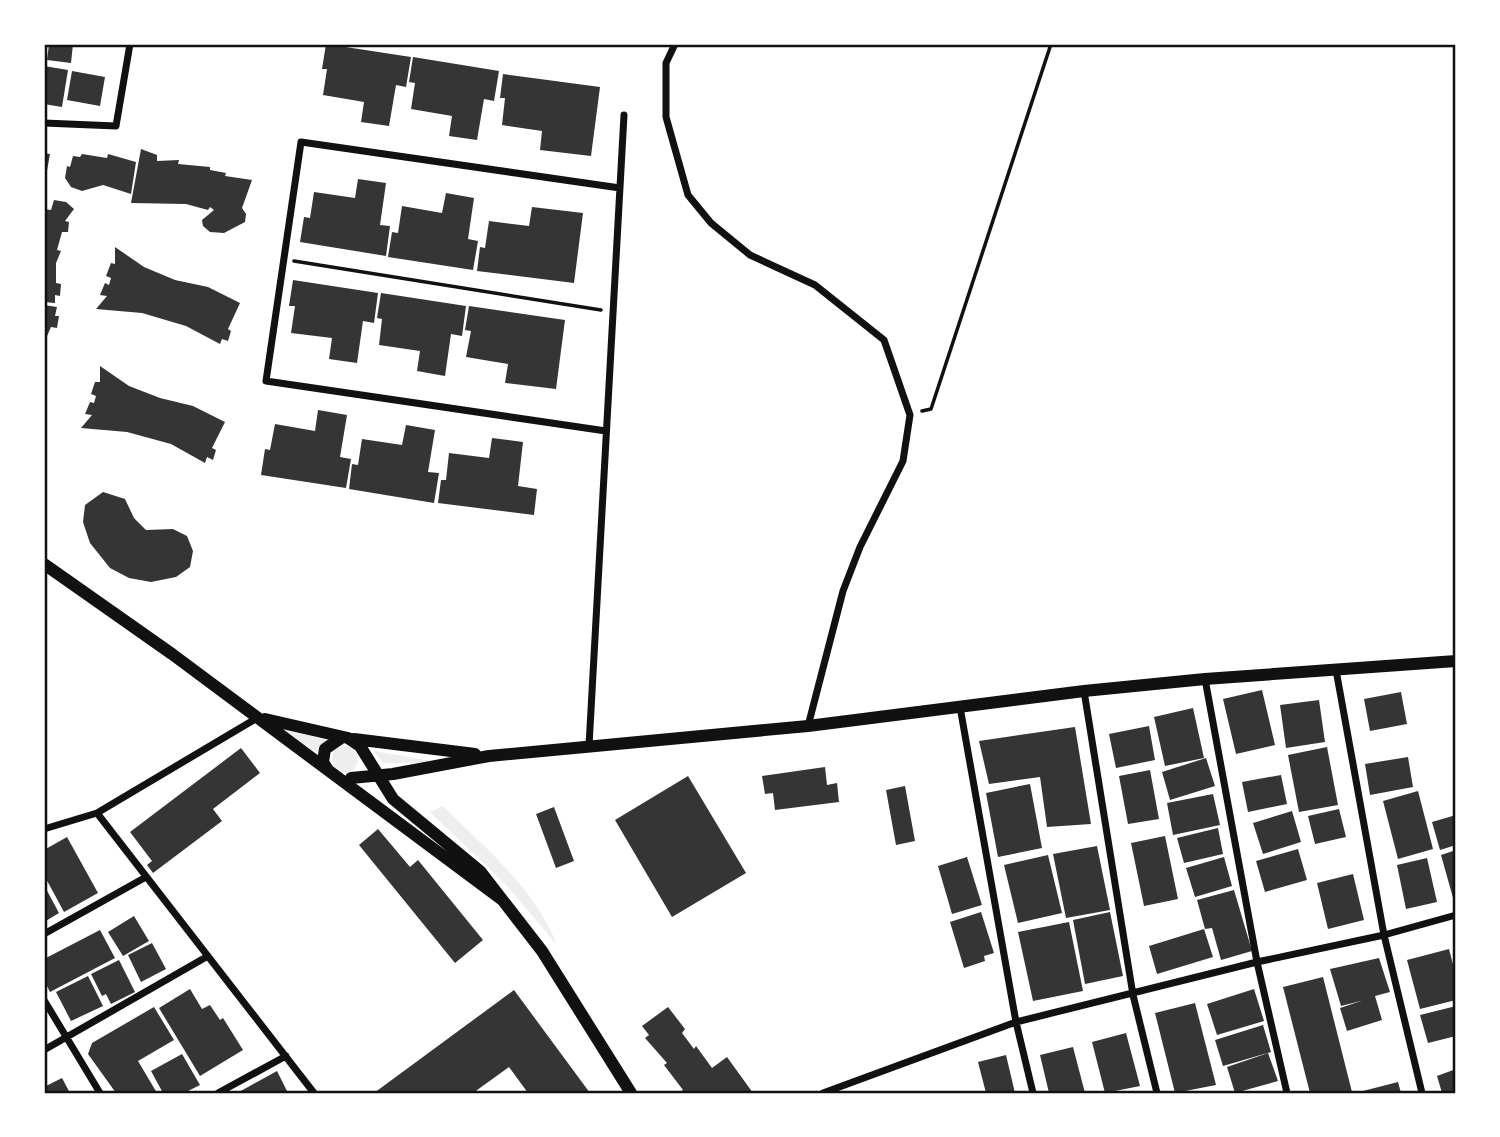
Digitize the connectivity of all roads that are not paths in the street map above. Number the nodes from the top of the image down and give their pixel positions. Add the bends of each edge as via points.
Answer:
1 (130, 44) edge
2 (675, 44) edge
3 (624, 115) dead end
4 (44, 123) edge
5 (620, 188) junction
6 (606, 430) junction
7 (44, 564) edge
8 (1456, 661) edge
9 (1336, 670) junction
10 (1205, 679) junction
11 (1084, 691) junction
12 (960, 707) junction
13 (258, 718) junction
14 (808, 726) junction
15 (344, 738) junction
16 (589, 746) junction
17 (364, 751) junction
18 (489, 756) junction
19 (339, 776) junction
20 (376, 776) junction
21 (97, 813) junction
22 (44, 829) edge
23 (146, 877) junction
24 (501, 899) junction
25 (1456, 915) edge
26 (44, 934) edge
27 (1384, 935) junction
28 (208, 957) junction
29 (1257, 962) junction
30 (1133, 995) junction
31 (44, 1000) edge
32 (1016, 1022) junction
33 (66, 1037) junction
34 (44, 1050) edge
35 (286, 1056) junction
36 (100, 1093) edge
37 (218, 1093) edge
38 (314, 1093) edge
39 (631, 1093) edge
40 (823, 1093) edge
41 (1033, 1093) edge
42 (1157, 1093) edge
43 (1287, 1093) edge
44 (1422, 1093) edge

1 - 4 street via 116,127
2 - 14 street via 666,63 666,117 688,195 711,223 750,255 815,285 884,340 910,415 903,461 843,591
3 - 5 street
5 - 6 street
5 - 6 street via 301,142 266,380
6 - 16 street
7 - 13 main road
8 - 9 main road
9 - 10 main road
9 - 27 street
10 - 11 main road
10 - 29 street
11 - 12 main road
11 - 30 street
12 - 14 main road
12 - 32 street
13 - 15 main road
13 - 19 main road
13 - 21 street
14 - 16 main road
15 - 17 main road
15 - 18 main road
15 - 19 main road via 325,749 323,762
16 - 18 main road
17 - 19 main road via 365,766
17 - 20 main road
18 - 20 main road
19 - 20 main road
19 - 24 main road
20 - 24 main road via 393,799 480,871
21 - 22 street
21 - 23 street
23 - 26 street
23 - 28 street
24 - 39 main road via 542,951
25 - 27 street
27 - 29 street
27 - 44 street
28 - 33 street
28 - 35 street
29 - 30 street
29 - 43 street
30 - 32 street
30 - 42 street
31 - 33 street
32 - 40 street
32 - 41 street
33 - 34 street
33 - 36 street
35 - 37 street
35 - 38 street

